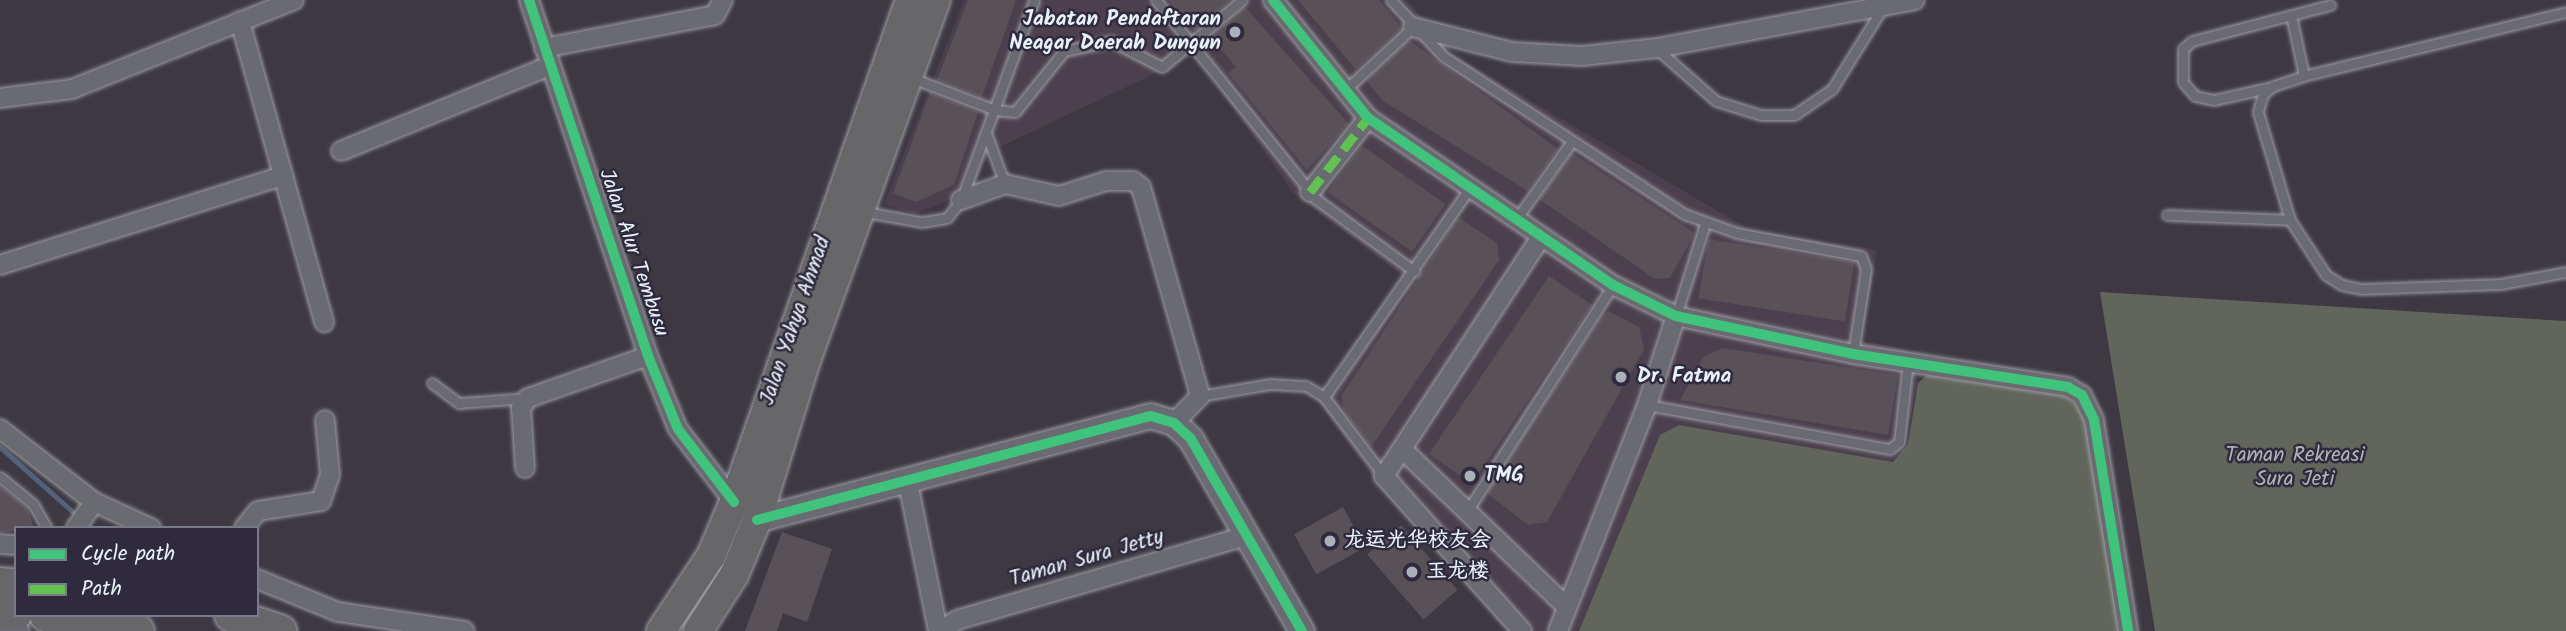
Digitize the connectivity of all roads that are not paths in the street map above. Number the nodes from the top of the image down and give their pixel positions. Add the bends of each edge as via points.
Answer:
1 (294, 0) edge
2 (529, 0) edge
3 (723, 0) edge
4 (910, 0) edge
5 (936, 0) edge
6 (1034, 0) edge
7 (1156, 0) edge
8 (1242, 0) edge
9 (1273, 0) edge
10 (1391, 0) edge
11 (1915, 0) edge
12 (2330, 5) dead end
13 (1883, 6) junction
14 (2566, 12) edge
15 (2291, 15) junction
16 (240, 21) junction
17 (1413, 27) junction
18 (1192, 47) junction
19 (1657, 48) junction
20 (547, 57) junction
21 (907, 76) junction
22 (2304, 76) junction
23 (2273, 86) junction
24 (1345, 90) junction
25 (0, 98) edge
26 (995, 110) junction
27 (1368, 118) junction
28 (986, 133) junction
29 (1572, 141) junction
30 (341, 151) dead end
31 (283, 176) junction
32 (1005, 184) junction
33 (1469, 189) junction
34 (1310, 192) junction
35 (961, 200) junction
36 (860, 211) junction
37 (2167, 215) dead end
38 (1515, 220) junction
39 (2290, 220) junction
40 (1705, 224) junction
41 (1541, 237) junction
42 (0, 265) edge
43 (1414, 271) junction
44 (2566, 272) edge
45 (1613, 285) junction
46 (1676, 316) junction
47 (324, 322) dead end
48 (1853, 354) junction
49 (648, 356) junction
50 (1908, 362) junction
51 (432, 383) dead end
52 (1200, 396) junction
53 (1324, 397) junction
54 (528, 398) junction
55 (1647, 405) junction
56 (325, 420) dead end
57 (1174, 423) junction
58 (0, 429) edge
59 (1402, 449) junction
60 (525, 468) dead end
61 (1384, 476) junction
62 (0, 477) edge
63 (907, 478) junction
64 (734, 502) junction
65 (92, 506) junction
66 (1466, 513) junction
67 (757, 520) junction
68 (46, 526) edge
69 (77, 526) edge
70 (146, 526) edge
71 (246, 526) edge
72 (1249, 535) junction
73 (259, 580) edge
74 (1567, 607) junction
75 (58, 617) edge
76 (237, 617) edge
77 (4, 622) edge
78 (20, 631) edge
79 (138, 631) edge
80 (280, 631) edge
81 (466, 631) edge
82 (661, 631) edge
83 (698, 631) edge
84 (938, 631) edge
85 (1302, 631) edge
86 (1522, 631) edge
87 (1558, 631) edge
88 (2128, 631) edge

1 - 16 street
2 - 20 street, Jalan Alur Tembusu
3 - 20 street via 715,15
4 - 64 main road, Jalan Yahya Ahmad
5 - 21 main road, Jalan Yahya Ahmad
6 - 26 lane
7 - 18 lane
8 - 18 lane
9 - 24 street
10 - 17 lane
11 - 13 street
12 - 15 lane
13 - 19 street
13 - 19 lane via 1832,89 1794,115 1761,115 1716,101
14 - 22 lane
15 - 22 lane
15 - 23 lane via 2192,41 2181,56 2183,82 2195,96 2214,100
16 - 25 street via 57,94
16 - 31 street
17 - 19 street via 1536,56
17 - 24 lane
17 - 29 lane via 1443,56
18 - 26 lane via 1162,67 1111,41 1064,51 1044,69 1015,112
18 - 34 lane
20 - 30 street
20 - 49 street, Jalan Alur Tembusu
21 - 26 lane
21 - 36 main road, Jalan Yahya Ahmad
22 - 23 lane
23 - 39 lane via 2263,94 2258,112
24 - 27 street
26 - 28 lane
27 - 33 street
27 - 34 street
28 - 32 lane
28 - 35 lane
29 - 38 lane
29 - 40 lane
31 - 42 street
31 - 47 street
32 - 35 street
32 - 52 street via 1059,196 1113,180 1141,187
33 - 38 street
33 - 43 lane
34 - 43 lane
35 - 36 lane via 947,218 936,222
36 - 67 main road, Jalan Yahya Ahmad
37 - 39 lane
38 - 41 street
39 - 44 lane via 2326,275 2361,289 2524,282
40 - 46 lane
40 - 48 lane via 1861,256 1866,269
41 - 45 street
41 - 59 street
43 - 53 lane
45 - 46 street
45 - 66 lane
46 - 48 street
46 - 55 street
48 - 50 street
49 - 54 street
49 - 64 street, Jalan Alur Tembusu via 691,453
50 - 55 lane via 1899,442 1889,449
50 - 88 street via 2068,387 2081,395 2094,420
51 - 54 lane via 459,403
52 - 53 lane via 1289,383
52 - 57 street
53 - 61 lane
54 - 60 street via 521,408
55 - 74 street
56 - 71 street via 330,475 321,502 258,511
57 - 63 street via 1151,416 1124,419
57 - 72 street via 1191,439
58 - 65 street
59 - 61 street
59 - 66 street
61 - 86 street
62 - 68 lane via 33,504
63 - 67 street
63 - 84 street
64 - 82 main road, Jalan Yahya Ahmad via 711,556
65 - 69 street
65 - 70 street
66 - 74 street
67 - 83 main road, Jalan Yahya Ahmad via 734,575
72 - 84 street, Taman Sura Jetty via 957,620
72 - 85 street
73 - 81 street via 338,612
74 - 87 street
75 - 79 highway
76 - 80 highway
77 - 78 street

